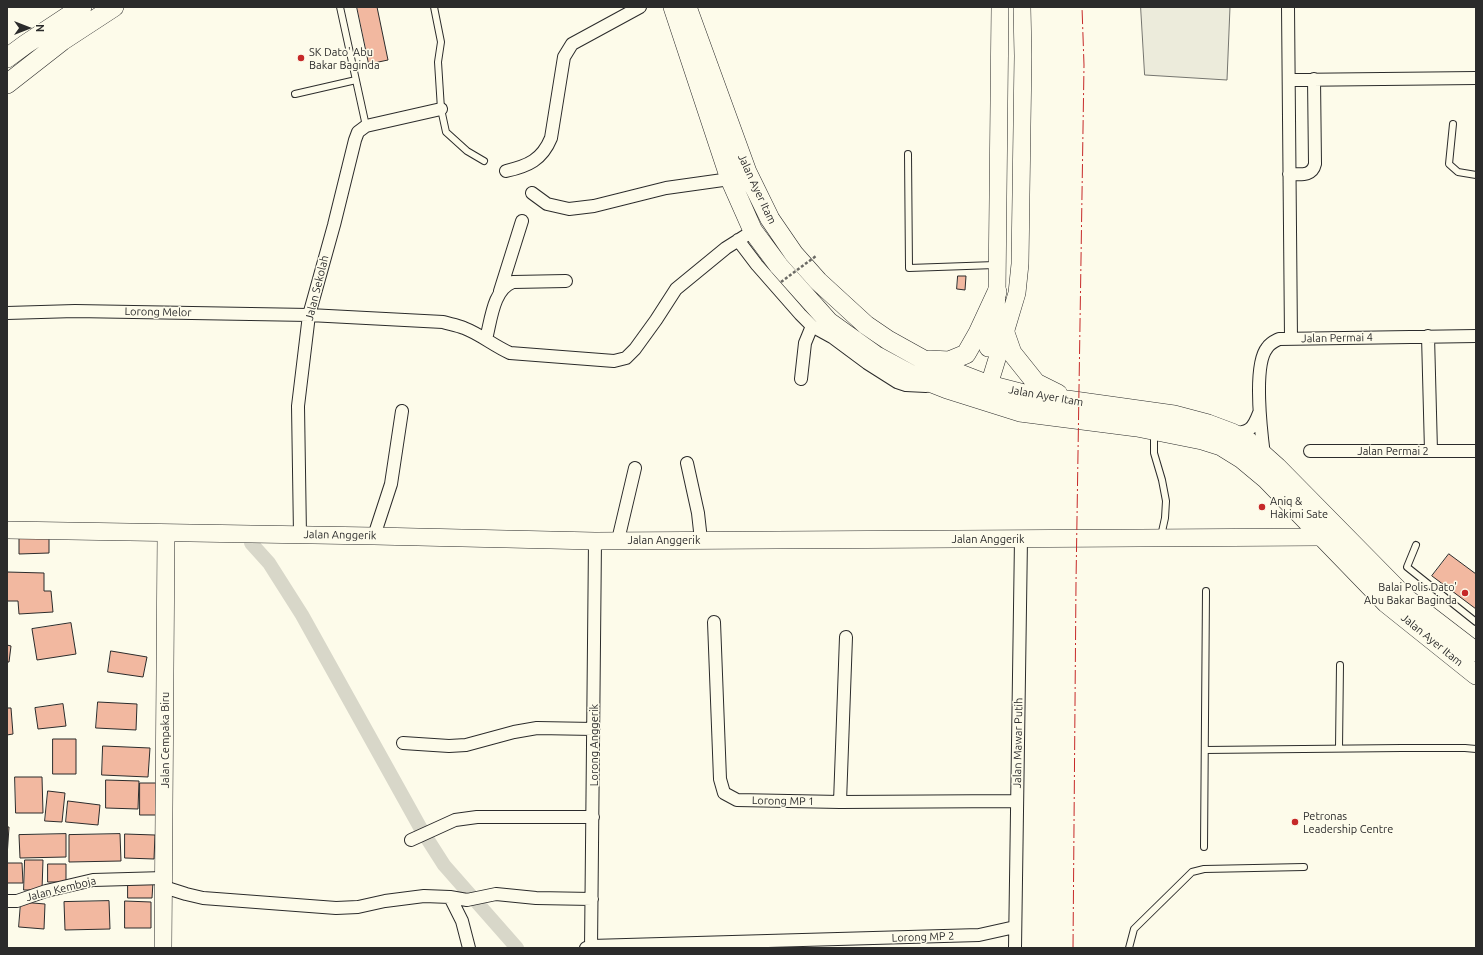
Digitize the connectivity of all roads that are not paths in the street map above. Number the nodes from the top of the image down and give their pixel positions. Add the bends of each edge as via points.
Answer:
1 (82, 7) edge
2 (114, 7) edge
3 (340, 7) edge
4 (434, 7) edge
5 (640, 7) edge
6 (673, 7) edge
7 (687, 7) edge
8 (1000, 7) edge
9 (1022, 7) edge
10 (1288, 7) edge
11 (1023, 56) junction
12 (7, 58) edge
13 (1000, 58) junction
14 (1476, 78) edge
15 (356, 80) junction
16 (1289, 80) junction
17 (1314, 80) junction
18 (12, 82) edge
19 (294, 94) dead end
20 (441, 109) junction
21 (1453, 124) dead end
22 (366, 126) junction
23 (908, 154) dead end
24 (484, 161) dead end
25 (506, 171) dead end
26 (1289, 174) junction
27 (1476, 175) edge
28 (730, 179) junction
29 (532, 193) dead end
30 (522, 221) dead end
31 (746, 236) junction
32 (997, 265) junction
33 (566, 281) dead end
34 (500, 292) junction
35 (997, 292) junction
36 (7, 313) edge
37 (308, 314) junction
38 (812, 326) junction
39 (1005, 333) junction
40 (1428, 336) junction
41 (1476, 336) edge
42 (486, 339) junction
43 (1291, 339) junction
44 (924, 360) junction
45 (801, 379) dead end
46 (981, 388) junction
47 (947, 389) junction
48 (1071, 401) junction
49 (402, 411) dead end
50 (1259, 412) junction
51 (1154, 430) junction
52 (1232, 433) junction
53 (1310, 451) dead end
54 (1431, 451) junction
55 (1476, 451) edge
56 (1264, 455) junction
57 (687, 463) dead end
58 (635, 468) dead end
59 (7, 530) edge
60 (166, 533) junction
61 (300, 535) junction
62 (374, 536) junction
63 (1161, 537) junction
64 (1321, 537) junction
65 (1021, 539) junction
66 (618, 540) junction
67 (701, 540) junction
68 (595, 541) junction
69 (1416, 545) dead end
70 (1206, 591) dead end
71 (714, 622) dead end
72 (1476, 622) edge
73 (846, 637) dead end
74 (1476, 652) edge
75 (1340, 665) dead end
76 (1476, 675) edge
77 (594, 729) junction
78 (403, 743) dead end
79 (1339, 748) junction
80 (1476, 749) edge
81 (1205, 750) junction
82 (1017, 801) junction
83 (840, 802) junction
84 (593, 817) junction
85 (418, 836) dead end
86 (1204, 847) dead end
87 (1304, 867) dead end
88 (164, 882) junction
89 (450, 897) junction
90 (592, 899) junction
91 (7, 901) edge
92 (1015, 927) junction
93 (796, 944) edge
94 (590, 947) edge
95 (163, 948) edge
96 (469, 948) edge
97 (1014, 948) edge
98 (1129, 948) edge

1 - 12 main road
2 - 18 main road via 62,41
3 - 15 lane
4 - 20 lane via 442,42 438,62
5 - 25 street via 572,44 564,57 551,138 547,148 538,158 525,166
6 - 28 main road, Jalan Ayer Itam
7 - 44 main road, Jalan Ayer Itam via 747,172 770,219 794,254 866,325
8 - 13 street
9 - 11 street
10 - 16 street
11 - 13 street
11 - 39 street via 1020,264 1017,293
13 - 32 street
14 - 17 street
15 - 19 lane
15 - 22 lane
16 - 17 street
16 - 26 street
17 - 26 street via 1315,164 1309,174
20 - 22 street
20 - 24 lane via 446,132
21 - 27 lane via 1449,164 1458,172
22 - 37 street, Jalan Sekolah via 358,132 355,140 334,226
23 - 32 lane via 909,268
26 - 43 street
28 - 29 street via 666,188 594,206 569,209 547,204
28 - 31 main road, Jalan Ayer Itam
30 - 34 street
31 - 38 street via 757,265
31 - 42 street, Lorong Melor via 726,248 676,289 635,349 626,358 614,361 510,353
31 - 47 main road, Jalan Ayer Itam via 779,266 829,322 875,356
32 - 35 street
33 - 34 street via 513,282 506,284
34 - 42 street
35 - 44 main road via 966,354 949,361
35 - 46 street via 995,329
36 - 37 street, Lorong Melor via 75,311
37 - 42 street, Lorong Melor via 443,322 464,328
37 - 61 street, Jalan Sekolah via 298,406
38 - 45 street via 805,343
38 - 47 street via 897,382
39 - 46 street
39 - 48 main road via 1012,353 1036,383
40 - 41 street, Jalan Permai 4
40 - 43 street, Jalan Permai 4
40 - 54 street
43 - 50 street, Jalan Permai 4 via 1272,342 1263,355 1260,364
44 - 46 main road, Jalan Ayer Itam
46 - 47 main road, Jalan Ayer Itam
46 - 48 main road, Jalan Ayer Itam
46 - 51 main road, Jalan Ayer Itam via 1020,412
48 - 52 main road, Jalan Ayer Itam via 1174,415
49 - 62 street via 391,484
50 - 52 street, Jalan Permai 4 via 1255,424 1250,429 1243,433
50 - 56 street, Jalan Permai 4
51 - 63 lane via 1154,453 1166,501
51 - 64 main road, Jalan Ayer Itam via 1221,446 1242,459 1266,479
52 - 56 main road, Jalan Ayer Itam via 1249,442
53 - 54 street, Jalan Permai 2
54 - 55 street, Jalan Permai 2
56 - 74 main road, Jalan Ayer Itam via 1407,599
57 - 67 street
58 - 66 street
59 - 60 street, Jalan Anggerik
60 - 61 street, Jalan Anggerik
60 - 88 street, Jalan Cempaka Biru
61 - 62 street, Jalan Anggerik
62 - 68 street, Jalan Anggerik
63 - 64 street, Jalan Anggerik
63 - 65 street, Jalan Anggerik
64 - 76 main road, Jalan Ayer Itam via 1386,603
65 - 67 street, Jalan Anggerik
65 - 82 street, Jalan Mawar Putih
66 - 67 street, Jalan Anggerik
66 - 68 street, Jalan Anggerik
68 - 77 street, Lorong Anggerik
69 - 72 lane via 1407,567
70 - 81 lane
71 - 83 street, Lorong MP 1 via 720,779 724,793 737,800
73 - 83 street
75 - 79 lane
77 - 78 street via 537,728 466,745
77 - 84 street, Lorong Anggerik
79 - 80 lane
79 - 81 lane
81 - 86 lane
82 - 83 street, Lorong MP 1
82 - 92 street, Jalan Mawar Putih
84 - 85 street via 477,817 455,820
84 - 90 street, Lorong Anggerik
87 - 98 lane via 1204,869 1192,872 1134,929
88 - 89 street, Jalan Kemboja via 186,894 202,898 336,908 424,896
88 - 91 street, Jalan Kemboja via 93,880 17,901
88 - 95 street, Jalan Cempaka Biru
89 - 90 street, Jalan Kemboja via 467,900 496,894
89 - 96 street via 462,921
90 - 94 street, Lorong Anggerik
92 - 93 street, Lorong MP 2 via 979,935
92 - 97 street, Jalan Mawar Putih
93 - 94 street, Lorong MP 2

